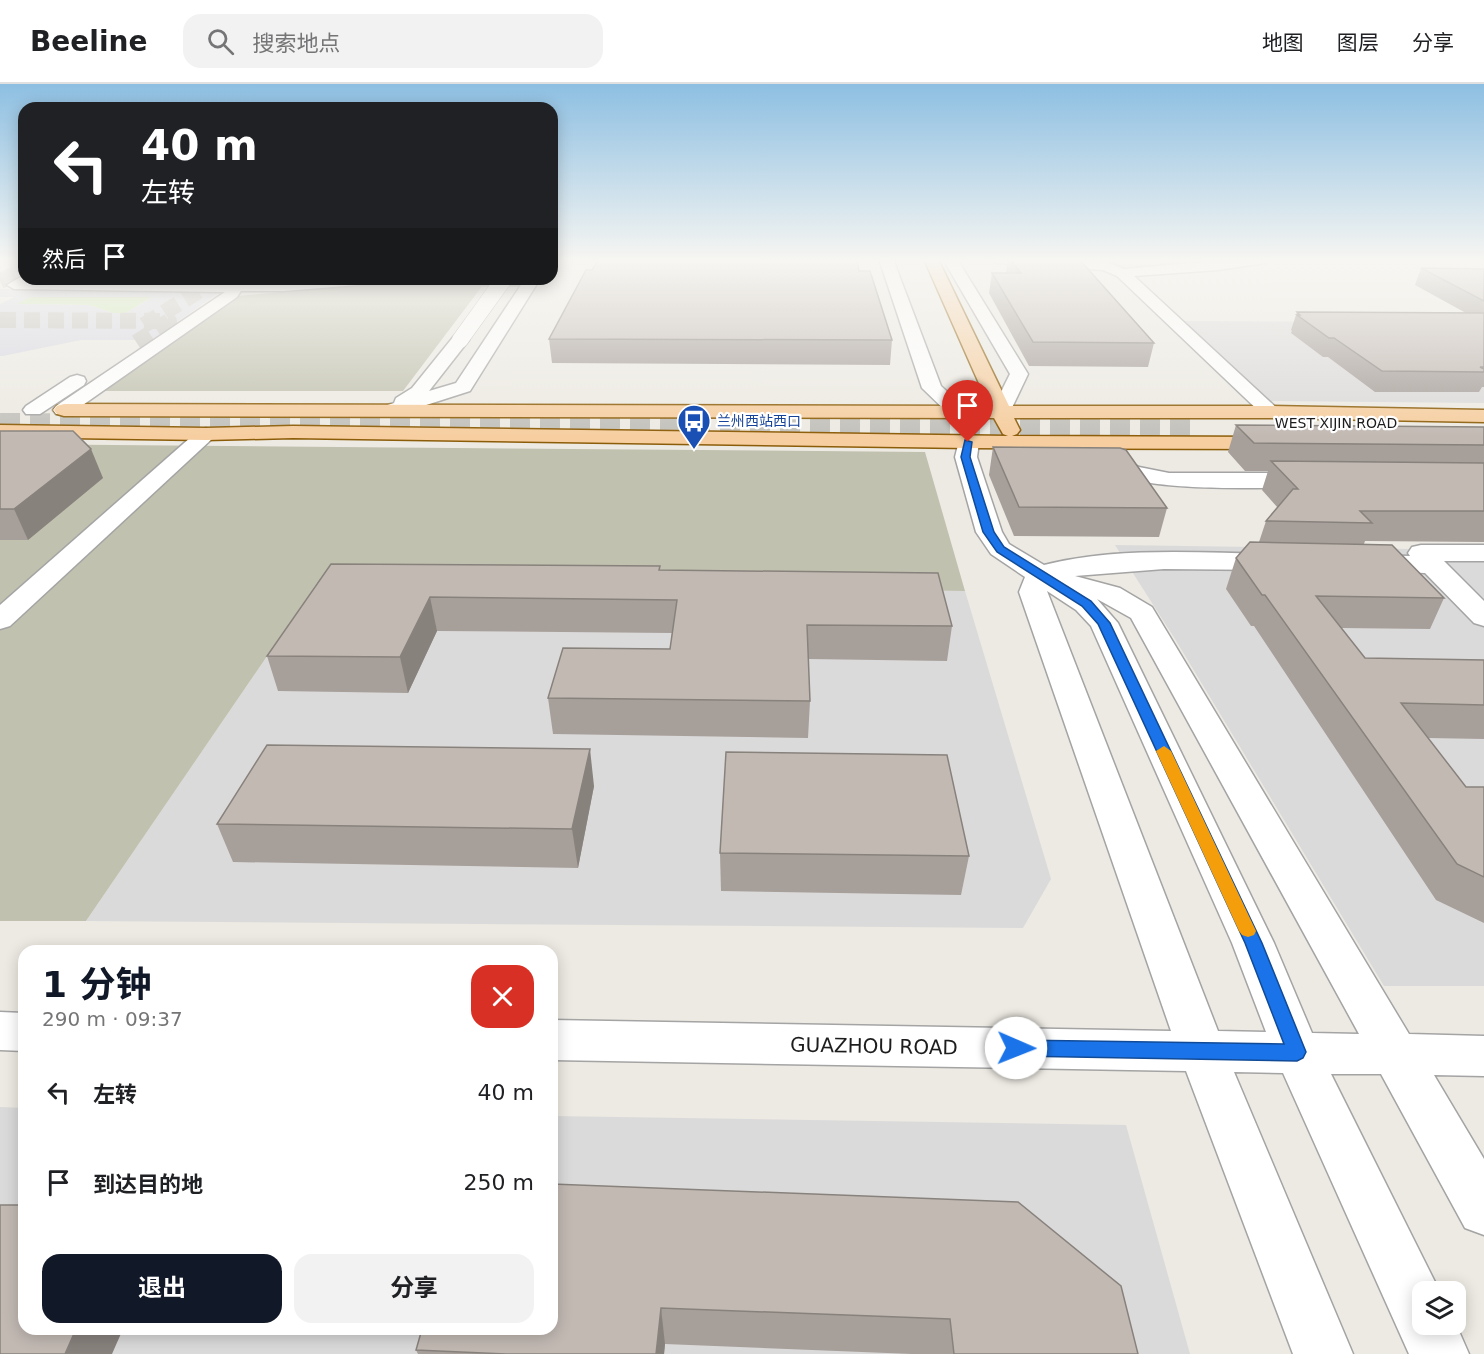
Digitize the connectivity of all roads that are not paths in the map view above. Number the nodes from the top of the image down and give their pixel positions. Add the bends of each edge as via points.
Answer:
1 (197, 318) edge
2 (476, 318) edge
3 (508, 318) edge
4 (907, 318) edge
5 (958, 318) edge
6 (986, 318) edge
7 (1170, 318) edge
8 (131, 346) tunnel mouth
9 (968, 393) dead end
10 (12, 410) dead end
11 (33, 410) junction
12 (63, 410) junction
13 (388, 411) junction
14 (1001, 412) junction
15 (1270, 412) junction
16 (1484, 416) edge
17 (1484, 423) edge
18 (963, 427) junction
19 (0, 431) edge
20 (1484, 431) edge
21 (293, 432) junction
22 (206, 434) junction
23 (1016, 443) junction
24 (1098, 443) junction
25 (1297, 444) edge
26 (1335, 480) edge
27 (1484, 554) edge
28 (1303, 562) edge
29 (1338, 563) edge
30 (1432, 565) junction
31 (1039, 574) junction
32 (1484, 617) edge
33 (0, 620) edge
34 (0, 1032) edge
35 (18, 1032) edge
36 (558, 1040) edge
37 (1202, 1051) junction
38 (1297, 1052) junction
39 (1396, 1054) junction
40 (1484, 1056) edge
41 (1484, 1209) edge
42 (1412, 1297) edge
43 (1430, 1335) edge
44 (1323, 1354) edge
45 (1439, 1354) edge

1 - 12 street
2 - 13 street, bridge via 419,392
3 - 13 street via 463,387
4 - 18 street via 932,388
5 - 14 main road
6 - 14 street via 1019,374
7 - 15 street
8 - 11 street
9 - 18 main road
10 - 11 main road
11 - 12 main road
12 - 13 main road
13 - 18 main road
13 - 21 main road
14 - 15 main road, WEST XIJIN ROAD
14 - 18 main road, WEST XIJIN ROAD
14 - 23 main road
15 - 16 main road, WEST XIJIN ROAD
17 - 20 main road, WEST XIJIN ROAD via 1192,426
18 - 21 main road
18 - 23 main road
18 - 31 street via 966,457 989,532 1000,549
19 - 22 main road
21 - 22 main road
22 - 33 street
23 - 24 main road
24 - 25 main road
24 - 26 street via 1105,460 1132,472 1169,480
27 - 30 street via 1421,553
28 - 31 street via 1162,560
29 - 30 street
30 - 32 street
31 - 37 street via 1033,592
31 - 38 street via 1086,604 1104,623 1253,943
31 - 39 street via 1110,594 1142,613
34 - 35 street
36 - 37 street, GUAZHOU ROAD
37 - 38 street, GUAZHOU ROAD
37 - 44 street
38 - 39 street, GUAZHOU ROAD
38 - 42 street
39 - 40 street, GUAZHOU ROAD
39 - 41 street
43 - 45 street

